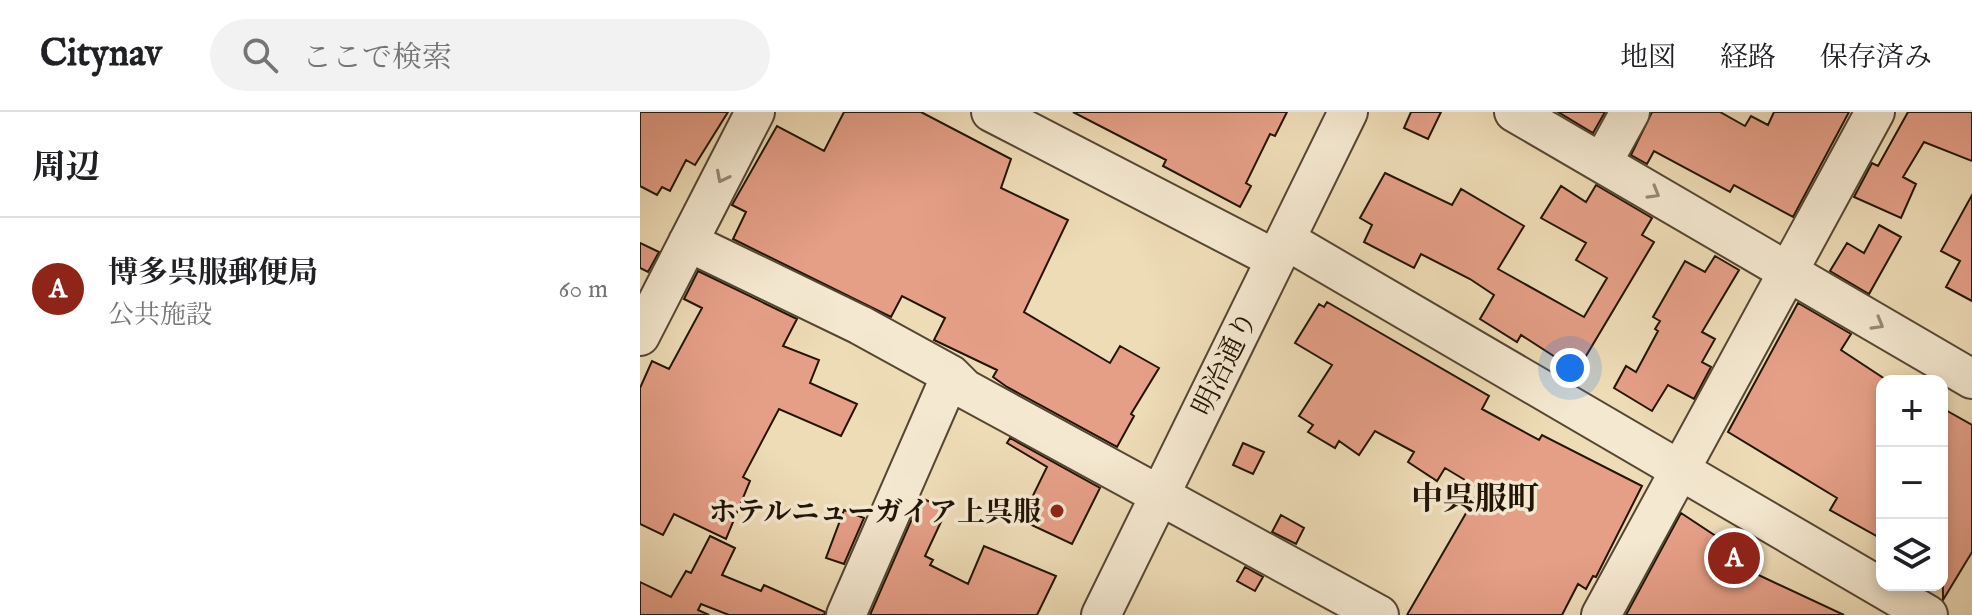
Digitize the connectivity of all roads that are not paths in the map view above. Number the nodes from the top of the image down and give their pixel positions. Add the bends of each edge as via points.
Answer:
1 (755, 112) edge
2 (991, 112) edge
3 (1348, 112) edge
4 (1514, 112) edge
5 (1630, 112) edge
6 (1875, 112) edge
7 (1602, 163) junction
8 (688, 242) junction
9 (1280, 250) junction
10 (1789, 272) junction
11 (640, 336) edge
12 (951, 375) junction
13 (1972, 379) edge
14 (1680, 473) junction
15 (1161, 495) junction
16 (846, 615) edge
17 (1101, 615) edge
18 (1379, 615) edge
19 (1601, 615) edge
20 (1928, 615) edge

1 -> 8 street
2 - 9 street
3 - 9 street, 明治通り
4 - 7 street
5 - 7 street
6 - 10 street
7 -> 10 street
8 - 11 street
8 - 12 street
9 - 14 street
9 - 15 street, 明治通り
10 -> 13 street
10 - 14 street
12 - 15 street via 965,389
12 - 16 street
14 - 19 street
14 - 20 street
15 - 17 street, 明治通り
15 - 18 street

